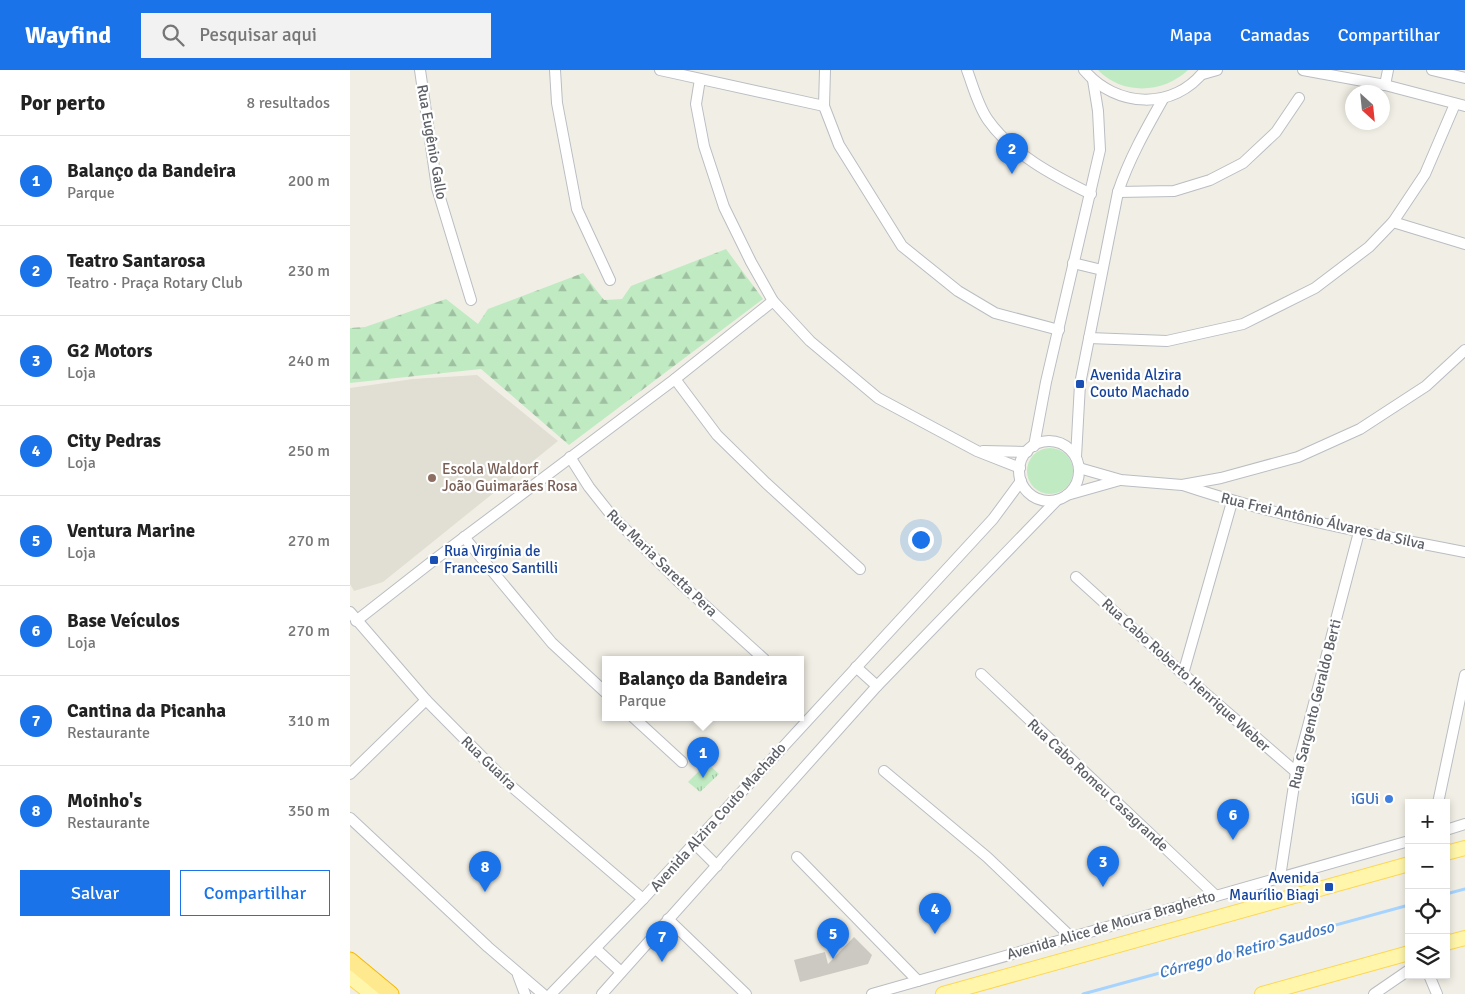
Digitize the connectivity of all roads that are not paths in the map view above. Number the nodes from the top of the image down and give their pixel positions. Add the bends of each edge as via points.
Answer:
1 (420, 70) edge
2 (555, 70) edge
3 (660, 70) edge
4 (824, 70) edge
5 (967, 70) edge
6 (1084, 70) edge
7 (1217, 70) edge
8 (1304, 70) edge
9 (1388, 70) edge
10 (1432, 70) edge
11 (1204, 72) edge
12 (1462, 75) edge
13 (700, 79) junction
14 (1093, 80) junction
15 (1385, 85) joint
16 (1390, 86) edge
17 (1163, 98) junction
18 (1299, 98) dead end
19 (1460, 105) edge
20 (824, 106) junction
21 (1118, 192) junction
22 (1090, 194) junction
23 (1393, 222) junction
24 (1465, 244) edge
25 (1073, 264) junction
26 (1102, 270) junction
27 (610, 280) dead end
28 (470, 300) dead end
29 (774, 301) junction
30 (1059, 330) junction
31 (1089, 338) junction
32 (1465, 350) edge
33 (674, 379) junction
34 (1030, 449) junction
35 (977, 451) junction
36 (570, 457) junction
37 (1076, 457) junction
38 (1020, 468) junction
39 (1079, 468) junction
40 (1121, 480) junction
41 (1021, 481) junction
42 (1182, 485) junction
43 (1062, 497) junction
44 (1232, 502) junction
45 (1359, 532) junction
46 (464, 537) junction
47 (1465, 552) edge
48 (860, 569) dead end
49 (1076, 577) dead end
50 (350, 612) edge
51 (356, 621) junction
52 (761, 656) edge
53 (856, 667) junction
54 (981, 674) dead end
55 (1183, 674) junction
56 (1465, 675) edge
57 (878, 686) junction
58 (602, 688) edge
59 (426, 700) junction
60 (637, 721) edge
61 (682, 762) dead end
62 (884, 771) dead end
63 (1296, 772) junction
64 (350, 774) edge
65 (1439, 799) edge
66 (350, 818) edge
67 (1465, 824) edge
68 (1450, 829) edge
69 (1405, 842) edge
70 (694, 843) junction
71 (1465, 848) edge
72 (1450, 852) edge
73 (797, 857) dead end
74 (1405, 865) edge
75 (717, 866) junction
76 (1280, 877) junction
77 (1216, 896) junction
78 (643, 899) junction
79 (668, 919) junction
80 (1070, 937) junction
81 (1465, 938) edge
82 (1450, 942) edge
83 (596, 949) junction
84 (1405, 954) edge
85 (350, 960) edge
86 (517, 972) junction
87 (621, 972) junction
88 (1405, 973) edge
89 (350, 977) edge
90 (1431, 979) edge
91 (918, 981) junction
92 (744, 993) edge
93 (372, 994) edge
94 (391, 994) edge
95 (525, 994) edge
96 (543, 994) edge
97 (551, 994) edge
98 (602, 994) edge
99 (872, 994) edge
100 (943, 994) edge
101 (1262, 994) edge
102 (1374, 994) edge
103 (1437, 994) edge

1 - 28 street, Rua Eugênio Gallo via 437,188
2 - 27 street via 557,103 577,209
3 - 13 street
4 - 20 street
5 - 22 street via 988,120 1011,145 1056,177
6 - 14 street
7 - 11 street
8 - 15 street
9 - 15 street
10 - 12 street
11 - 17 street via 1184,88
13 - 20 street
13 - 29 street via 696,104 704,146 724,207 750,262
14 - 17 street via 1114,94 1138,100
14 - 22 street via 1100,150
16 - 19 street
17 - 21 street via 1140,140
18 - 21 street via 1276,132 1243,163 1210,180 1174,191
19 - 23 street via 1425,174
20 - 30 street via 839,145 902,246 958,291 995,313
21 - 26 street
22 - 25 street
23 - 24 street
23 - 31 street via 1369,247 1316,288 1243,324 1167,342
25 - 26 street
25 - 30 street
26 - 31 street
29 - 33 street
29 - 35 street via 810,341 878,398
30 - 34 street
31 - 37 street via 1080,384
32 - 42 street via 1426,386 1360,429 1298,457
33 - 36 street
33 - 48 street via 717,435
34 - 35 street
34 - 37 street via 1045,441 1058,442
34 - 38 street
35 - 38 street
36 - 46 street
36 - 52 street, Rua Maria Saretta Pera via 612,516
37 - 39 street
38 - 41 street
39 - 40 street
39 - 43 street via 1077,483
40 - 42 street
40 - 43 street
41 - 43 street via 1032,495 1040,499 1048,501
41 - 53 street, Avenida Alzira Couto Machado via 993,519
42 - 44 street, Rua Frei Antônio Álvares da Silva
43 - 57 street, Avenida Alzira Couto Machado
44 - 45 street, Rua Frei Antônio Álvares da Silva
44 - 55 street
45 - 47 street, Rua Frei Antônio Álvares da Silva
45 - 63 street, Rua Sargento Geraldo Berti
46 - 51 street
46 - 58 street via 552,643
49 - 55 street, Rua Cabo Roberto Henrique Weber
50 - 51 street, Rua Guaíra
51 - 59 street, Rua Guaíra
53 - 57 street
53 - 70 street, Avenida Alzira Couto Machado
54 - 77 street, Rua Cabo Romeu Casagrande
55 - 63 street, Rua Cabo Roberto Henrique Weber
56 - 65 street
57 - 75 street, Avenida Alzira Couto Machado
59 - 64 street
59 - 78 street, Rua Guaíra via 511,786
60 - 61 street
62 - 80 street via 987,857
63 - 76 street, Rua Sargento Geraldo Berti
66 - 86 street
67 - 68 street
69 - 76 street, Avenida Alice de Moura Braghetto
70 - 75 street
70 - 78 street, Avenida Alzira Couto Machado
71 - 72 main road
73 - 91 street
74 - 100 main road
75 - 79 street, Avenida Alzira Couto Machado
76 - 77 street, Avenida Alice de Moura Braghetto
77 - 80 street, Avenida Alice de Moura Braghetto
78 - 83 street, Avenida Alzira Couto Machado
79 - 87 street, Avenida Alzira Couto Machado
79 - 92 street
80 - 91 street, Avenida Alice de Moura Braghetto
81 - 82 main road
83 - 87 street
83 - 97 street, Avenida Alzira Couto Machado
84 - 101 main road
85 - 94 highway
86 - 95 street
86 - 96 street
87 - 98 street, Avenida Alzira Couto Machado
88 - 102 street
89 - 93 main road
90 - 103 street
91 - 99 street, Avenida Alice de Moura Braghetto

